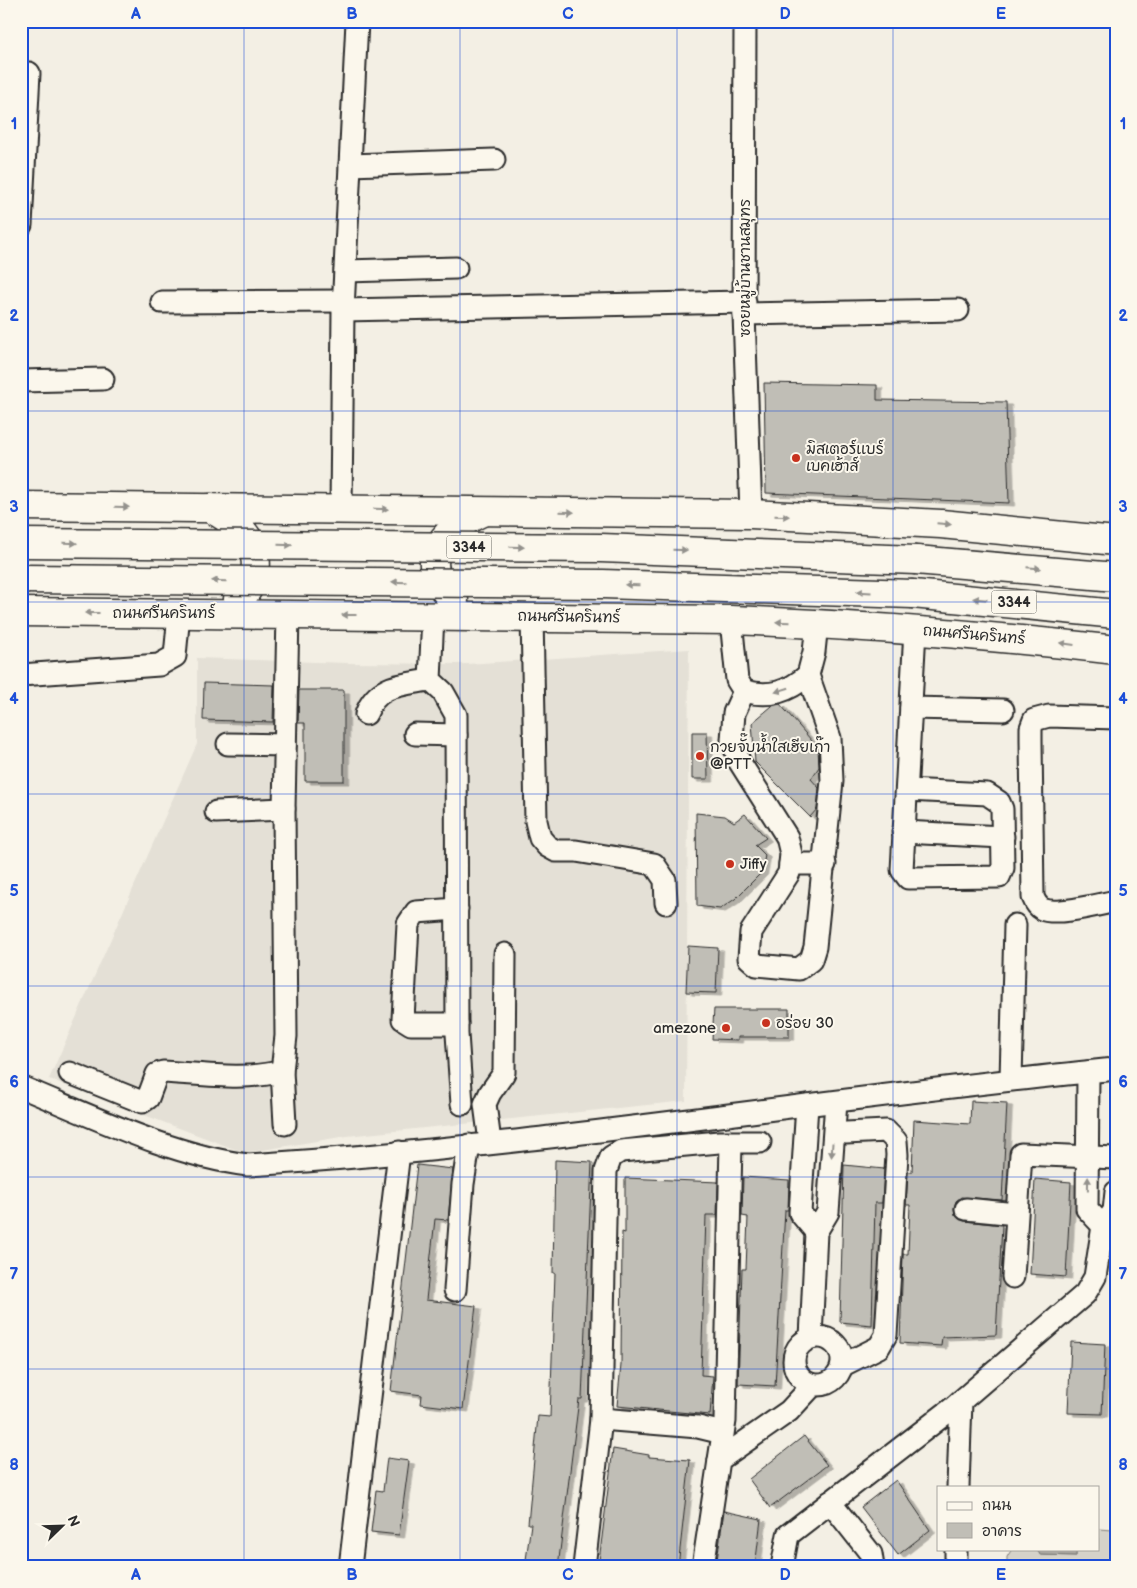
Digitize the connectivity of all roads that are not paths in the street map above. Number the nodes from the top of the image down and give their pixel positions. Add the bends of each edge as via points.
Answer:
1 (357, 21) edge
2 (744, 21) edge
3 (29, 73) dead end
4 (494, 160) dead end
5 (350, 165) junction
6 (21, 225) edge
7 (456, 268) dead end
8 (345, 271) junction
9 (162, 302) dead end
10 (343, 306) junction
11 (745, 308) junction
12 (958, 310) dead end
13 (103, 379) dead end
14 (21, 381) edge
15 (21, 506) edge
16 (210, 508) junction
17 (341, 509) junction
18 (483, 511) junction
19 (751, 514) junction
20 (1116, 541) edge
21 (21, 543) edge
22 (1116, 577) edge
23 (21, 579) edge
24 (21, 612) edge
25 (179, 614) junction
26 (211, 614) junction
27 (288, 614) junction
28 (1116, 614) edge
29 (433, 615) junction
30 (485, 616) junction
31 (532, 616) junction
32 (732, 620) junction
33 (817, 623) junction
34 (915, 630) junction
35 (1116, 650) edge
36 (808, 675) junction
37 (21, 676) edge
38 (430, 680) junction
39 (744, 691) junction
40 (911, 708) junction
41 (1003, 710) dead end
42 (366, 714) dead end
43 (1116, 718) edge
44 (415, 734) dead end
45 (456, 735) junction
46 (228, 744) dead end
47 (286, 745) junction
48 (907, 790) junction
49 (284, 809) junction
50 (216, 812) dead end
51 (903, 832) junction
52 (1002, 837) junction
53 (790, 864) junction
54 (825, 864) junction
55 (1116, 901) edge
56 (666, 903) dead end
57 (456, 909) junction
58 (1015, 925) dead end
59 (505, 954) dead end
60 (457, 1024) junction
61 (1116, 1069) edge
62 (282, 1071) junction
63 (1088, 1072) junction
64 (70, 1073) dead end
65 (1011, 1079) junction
66 (21, 1088) edge
67 (836, 1102) junction
68 (462, 1104) dead end
69 (807, 1105) junction
70 (285, 1124) dead end
71 (846, 1133) dead end
72 (490, 1142) junction
73 (760, 1142) dead end
74 (731, 1143) junction
75 (469, 1145) junction
76 (399, 1152) junction
77 (1088, 1158) junction
78 (1116, 1158) edge
79 (1116, 1192) edge
80 (966, 1209) dead end
81 (1016, 1214) junction
82 (1103, 1226) junction
83 (816, 1232) junction
84 (1014, 1277) dead end
85 (455, 1290) dead end
86 (811, 1338) junction
87 (842, 1365) junction
88 (813, 1385) junction
89 (961, 1401) junction
90 (601, 1419) junction
91 (723, 1433) junction
92 (719, 1460) junction
93 (958, 1486) edge
94 (830, 1502) junction
95 (956, 1550) edge
96 (350, 1567) edge
97 (584, 1567) edge
98 (703, 1567) edge
99 (782, 1567) edge
100 (873, 1567) edge
101 (956, 1567) edge

1 - 5 street
2 - 11 street, ซอยหมู่บ้านชานสมุทร
3 - 6 street
4 - 5 street
5 - 8 street
7 - 8 street
8 - 10 street
9 - 10 street
10 - 11 street
10 - 17 street
11 - 12 street
11 - 19 street, ซอยหมู่บ้านชานสมุทร
13 - 14 street
15 -> 16 main road
16 - 17 main road
16 - 26 main road via 242,531 252,545 256,564 253,582 246,593
17 -> 18 main road
18 -> 19 main road
18 - 30 main road via 463,521 444,537 434,566 437,577 451,597 469,610
19 -> 20 main road via 941,524
21 -> 22 main road, 3344, bridge via 766,552 916,560
28 -> 23 main road, 3344, bridge via 913,594 640,585
25 -> 24 main road, ถนนศรีนครินทร์ / 3344
25 - 26 main road, ถนนศรีนครินทร์ / 3344
25 - 37 street via 175,656 167,662
26 - 27 main road, ถนนศรีนครินทร์ / 3344
29 -> 27 main road, ถนนศรีนครินทร์ / 3344
27 - 47 street
29 - 30 main road, ถนนศรีนครินทร์ / 3344
29 - 38 street
30 - 31 main road, ถนนศรีนครินทร์ / 3344
31 - 32 main road, ถนนศรีนครินทร์ / 3344
31 - 56 street via 536,821 540,838 556,851 576,851 654,864 665,880
33 -> 32 main road, ถนนศรีนครินทร์ / 3344
32 - 39 street via 736,680
33 - 34 main road, ถนนศรีนครินทร์ / 3344
33 - 36 street
35 -> 34 main road, ถนนศรีนครินทร์ / 3344
34 - 40 street
36 -> 39 street via 779,692 762,696
36 - 54 street via 830,738 832,781
38 - 42 street via 390,686 371,701
38 - 45 street via 443,692 456,715
39 - 53 street via 734,713 732,740 739,761 787,837
40 - 41 street
40 - 48 street
43 - 55 street via 1049,716 1034,720 1031,734 1032,897 1044,910
44 - 45 street
45 - 57 street
46 - 47 street
47 - 49 street
48 - 51 street
48 - 52 street via 994,797 1002,809
49 - 50 street
49 - 62 street via 286,1036
51 - 52 street
51 - 52 street via 901,862 908,878 999,877 1003,868
53 - 54 street
53 - 54 street via 789,873 751,932 749,958 757,965 799,969 811,960
57 - 60 street
57 - 60 street via 416,912 411,916 403,1019 411,1024
58 - 65 street
59 - 72 street via 504,1073 485,1104
60 - 68 street
61 - 63 street
62 - 64 street via 243,1076 163,1072 158,1074 148,1098 142,1102
62 - 70 street
63 - 65 street
63 - 77 street
65 - 67 street
66 - 76 street via 122,1129 217,1161 248,1165
67 - 69 street
67 -> 83 street via 828,1212
69 - 72 street
69 - 83 street via 800,1214
71 - 87 street via 886,1130 896,1140 897,1155 886,1335 879,1347
72 - 75 street
73 - 74 street
74 - 90 street via 621,1151 611,1157 606,1171
74 - 91 street
75 - 76 street
75 - 85 street
76 - 96 street
77 - 78 street
77 - 81 street via 1021,1154
82 -> 77 street via 1087,1209
79 - 82 street via 1114,1211
80 - 81 street
81 - 84 street
82 - 89 street via 1095,1277 1085,1294
83 - 86 street
86 - 87 street via 821,1337 834,1343 842,1355
86 - 88 street via 802,1343 794,1362 803,1381
87 - 88 street via 836,1379 821,1386
88 - 92 street via 789,1410
89 - 93 street
89 - 94 street
90 - 91 street via 698,1427
90 - 97 street
91 - 92 street
92 - 98 street
94 - 99 street via 788,1535
94 - 100 street via 872,1554
95 - 101 street

